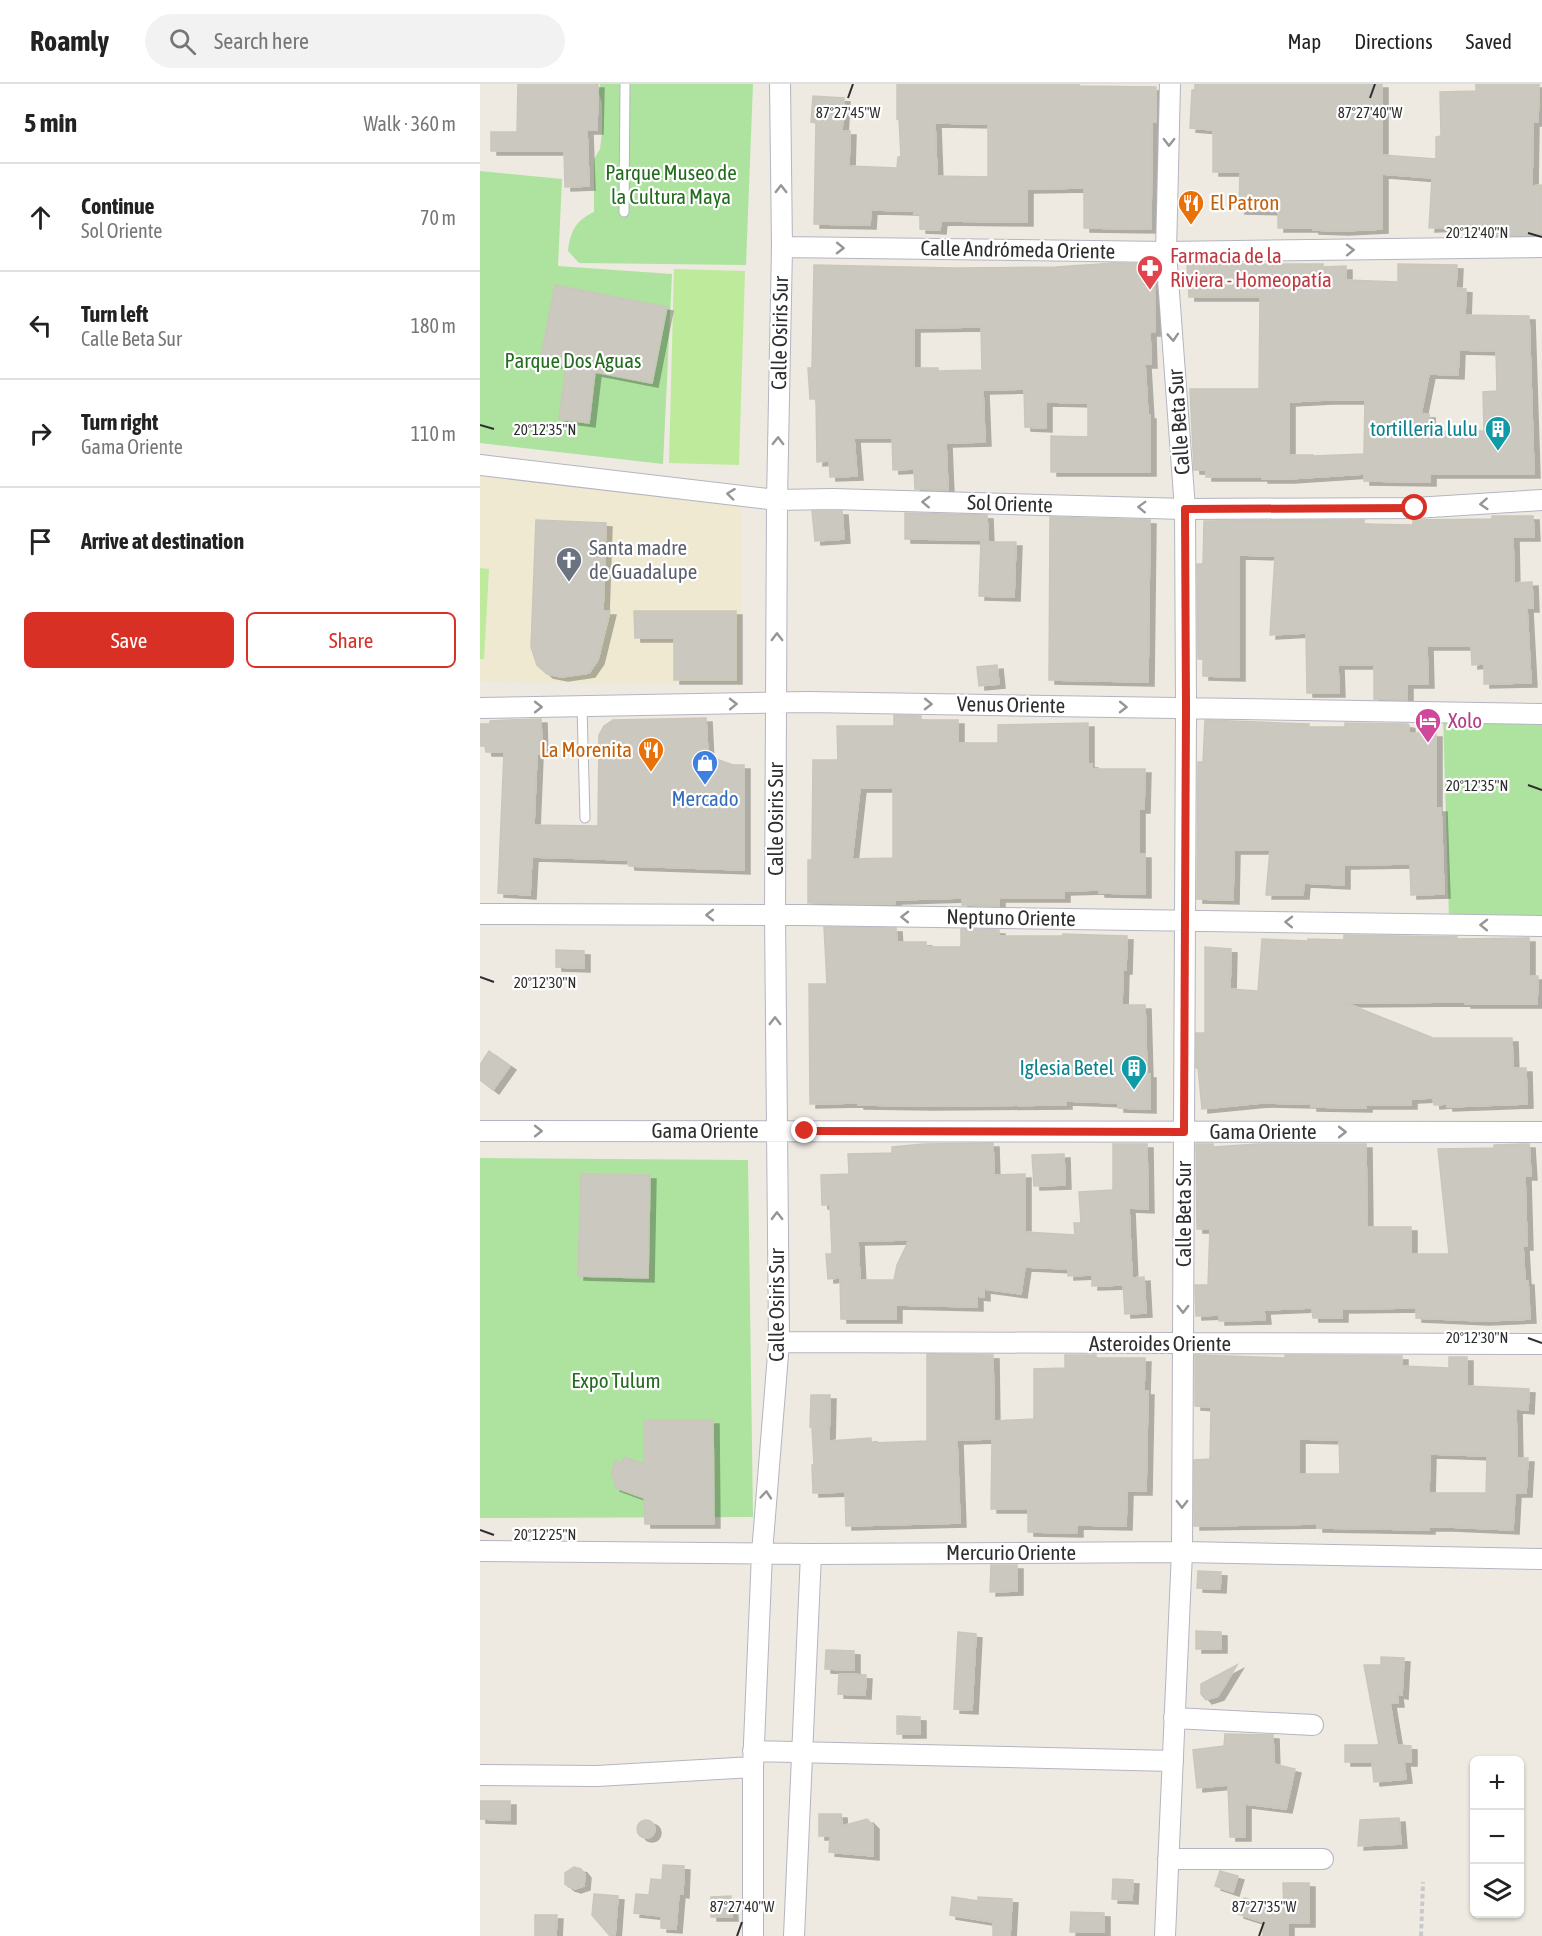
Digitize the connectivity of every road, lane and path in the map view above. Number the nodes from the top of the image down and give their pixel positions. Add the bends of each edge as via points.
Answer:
1 (625, 84) edge
2 (780, 84) edge
3 (1170, 84) edge
4 (624, 212) dead end
5 (1542, 247) edge
6 (782, 248) junction
7 (1166, 252) junction
8 (480, 465) edge
9 (777, 500) junction
10 (1542, 500) edge
11 (1185, 509) junction
12 (777, 703) junction
13 (582, 707) junction
14 (480, 708) edge
15 (1186, 708) junction
16 (1542, 714) edge
17 (585, 818) dead end
18 (480, 914) edge
19 (775, 915) junction
20 (1184, 921) junction
21 (1542, 926) edge
22 (480, 1131) edge
23 (776, 1131) junction
24 (1184, 1132) junction
25 (1542, 1132) edge
26 (779, 1342) junction
27 (1183, 1344) junction
28 (1542, 1344) edge
29 (480, 1551) edge
30 (1182, 1552) junction
31 (762, 1553) junction
32 (811, 1554) junction
33 (1542, 1559) edge
34 (1174, 1718) junction
35 (1313, 1725) dead end
36 (801, 1754) junction
37 (753, 1759) junction
38 (1173, 1761) junction
39 (480, 1774) edge
40 (1168, 1859) junction
41 (1323, 1859) dead end
42 (1423, 1882) dead end
43 (753, 1936) edge
44 (794, 1936) edge
45 (1165, 1936) edge
46 (1421, 1936) edge

1 - 4 lane
6 -> 2 street, Calle Osiris Sur
3 -> 7 street, Calle Beta Sur
7 -> 5 street, Calle Andrómeda Oriente
6 -> 7 street, Calle Andrómeda Oriente
9 -> 6 street, Calle Osiris Sur
7 -> 11 street, Calle Beta Sur
9 -> 8 street, Sol Oriente
11 -> 9 street, Sol Oriente
12 -> 9 street, Calle Osiris Sur
10 -> 11 street, Sol Oriente via 1415,508
11 - 15 street, Calle Beta Sur
13 -> 12 street, Venus Oriente
12 -> 15 street, Venus Oriente
12 - 19 street, Calle Osiris Sur
14 -> 13 street, Venus Oriente
13 - 17 lane
15 - 16 street, Venus Oriente
15 - 20 street, Calle Beta Sur
19 -> 18 street, Neptuno Oriente
20 -> 19 street, Neptuno Oriente
23 -> 19 street, Calle Osiris Sur
21 -> 20 street, Neptuno Oriente
20 - 24 street, Calle Beta Sur
22 -> 23 street, Gama Oriente
23 - 24 street, Gama Oriente
26 -> 23 street, Calle Osiris Sur
24 -> 25 street, Gama Oriente
24 -> 27 street, Calle Beta Sur
26 - 27 street, Asteroides Oriente
31 -> 26 street, Calle Osiris Sur
27 - 28 street, Asteroides Oriente
27 -> 30 street, Calle Beta Sur
29 - 31 street, Mercurio Oriente
30 - 32 street, Mercurio Oriente
30 - 33 street, Mercurio Oriente
30 - 34 street, Calle Beta Sur
31 - 32 street, Mercurio Oriente
31 - 37 street, Calle Osiris Sur
32 - 36 street
34 - 35 street
34 - 38 street, Calle Beta Sur
36 - 37 street
36 - 38 street
36 - 44 street
37 - 39 street via 597,1776
37 - 43 street, Calle Osiris Sur
38 - 40 street, Calle Beta Sur
40 - 41 street
40 - 45 street, Calle Beta Sur
42 - 46 path

